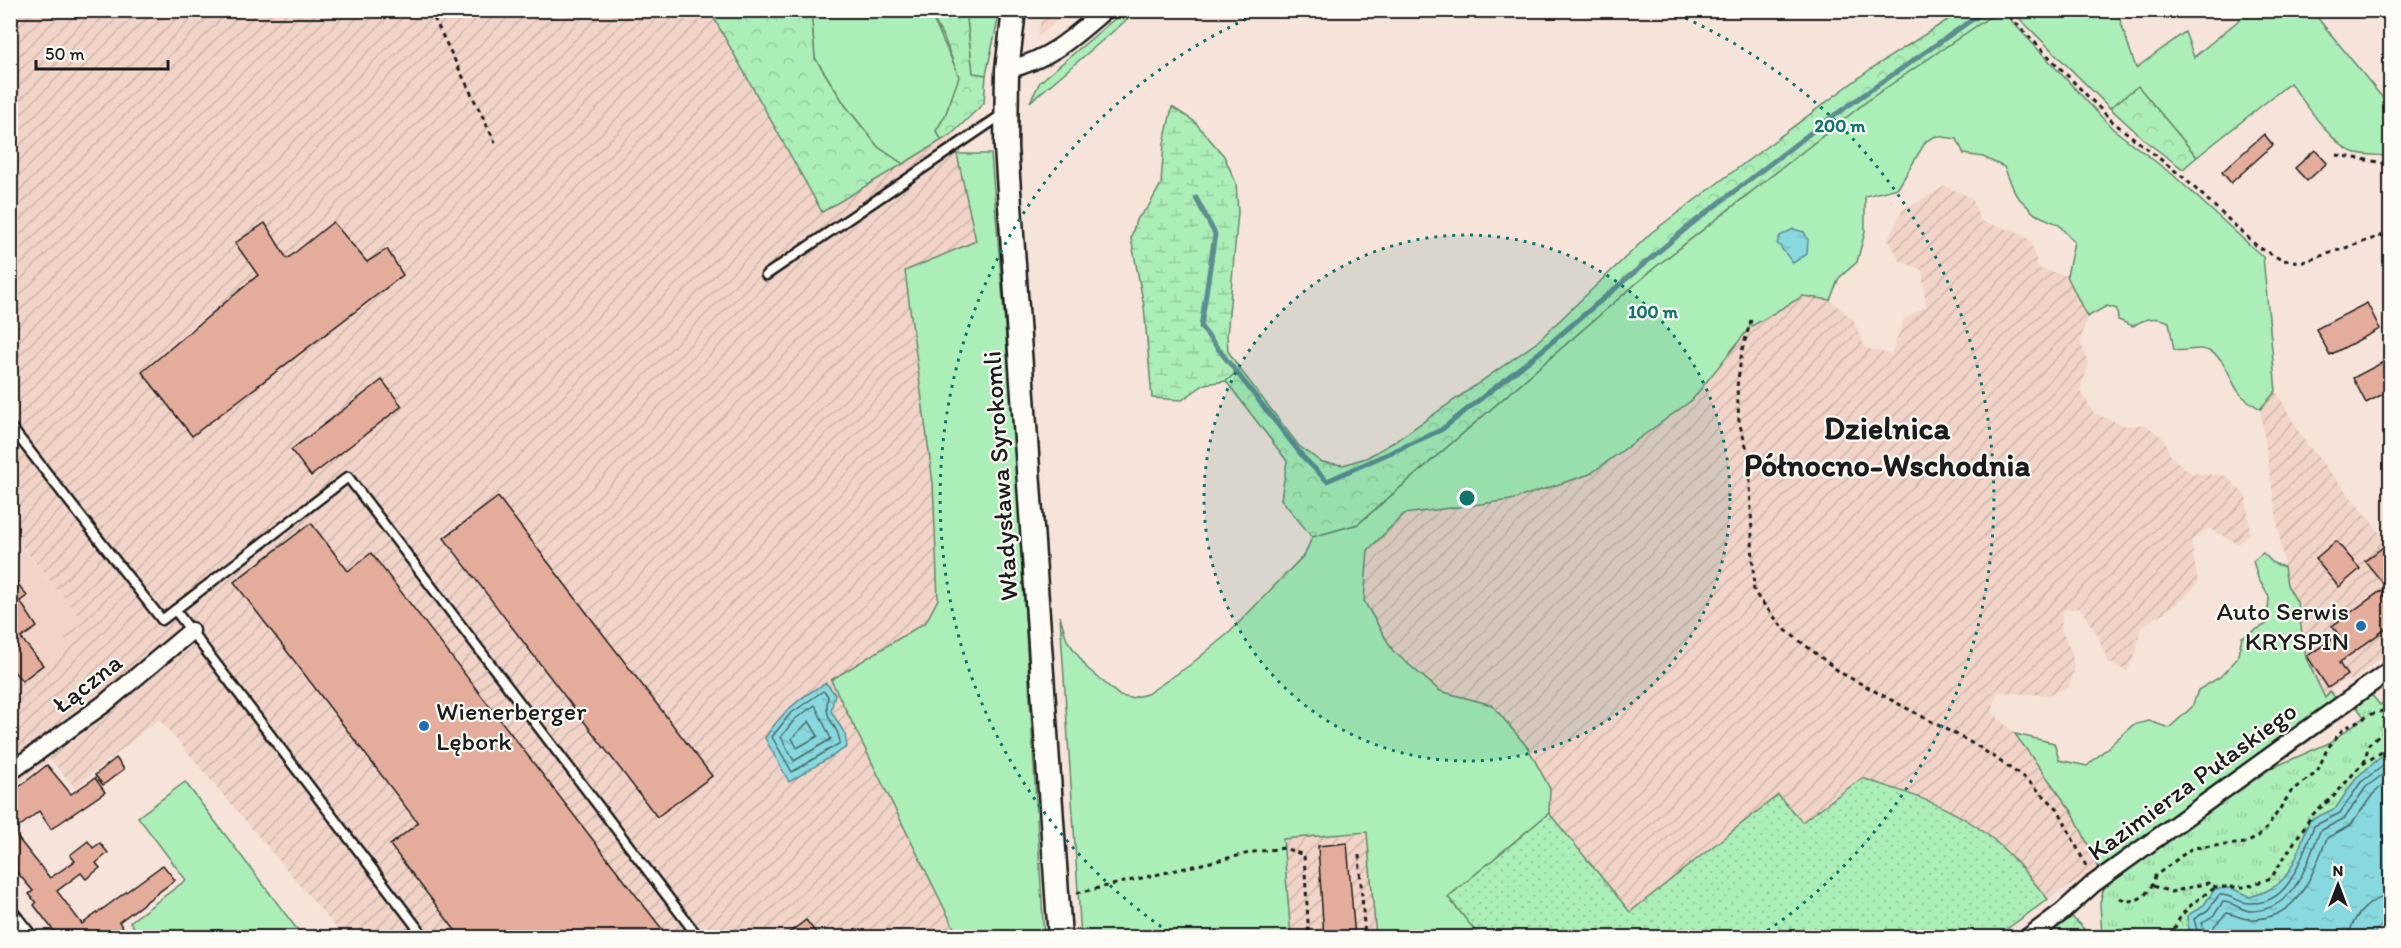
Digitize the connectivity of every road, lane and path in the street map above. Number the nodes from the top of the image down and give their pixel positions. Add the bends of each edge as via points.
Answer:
1 (430, 10) edge
2 (1014, 10) edge
3 (1105, 10) edge
4 (2003, 10) edge
5 (1007, 70) junction
6 (1006, 112) junction
7 (497, 146) dead end
8 (2337, 155) dead end
9 (2391, 164) edge
10 (2391, 233) edge
11 (766, 275) dead end
12 (1751, 320) dead end
13 (10, 426) edge
14 (175, 610) junction
15 (191, 631) junction
16 (2391, 669) edge
17 (2391, 709) edge
18 (2391, 727) edge
19 (2391, 747) edge
20 (2364, 763) junction
21 (10, 772) edge
22 (1359, 855) dead end
23 (2093, 884) junction
24 (2153, 886) junction
25 (2216, 887) junction
26 (1057, 895) junction
27 (2120, 898) dead end
28 (10, 919) edge
29 (25, 938) edge
30 (425, 938) edge
31 (699, 938) edge
32 (1060, 938) edge
33 (1309, 938) edge
34 (1365, 938) edge
35 (2026, 938) edge
36 (2172, 938) edge

1 - 7 path
2 - 5 street, Władysława Syrokomli
3 - 5 street via 1060,49 1034,63
4 - 10 path via 2114,122 2183,177 2258,247 2282,260 2303,262
5 - 6 street, Władysława Syrokomli
6 - 11 lane
6 - 26 street, Władysława Syrokomli
8 - 9 path
12 - 23 path via 1737,387 1739,422 1749,456 1755,592 1783,628 1840,673 1979,747 2026,779 2058,809 2082,853
13 - 14 lane via 162,620
14 - 15 lane
14 - 31 lane via 348,477
15 - 21 street, Łączna via 104,704
15 - 30 lane
16 - 23 street, Kazimierza Pułaskiego
17 - 24 path via 2343,729 2327,749 2317,772 2291,792 2256,838 2246,843 2192,848 2154,876
18 - 20 path via 2369,744
19 - 20 path
20 - 25 path via 2312,815 2271,878 2246,887
22 - 34 path
23 - 35 street, Kazimierza Pułaskiego
24 - 25 path via 2171,892 2208,883
24 - 27 path via 2134,901
25 - 36 path via 2181,913
26 - 32 street, Władysława Syrokomli
26 - 33 path via 1089,892 1159,872 1284,848 1304,855
28 - 29 street

